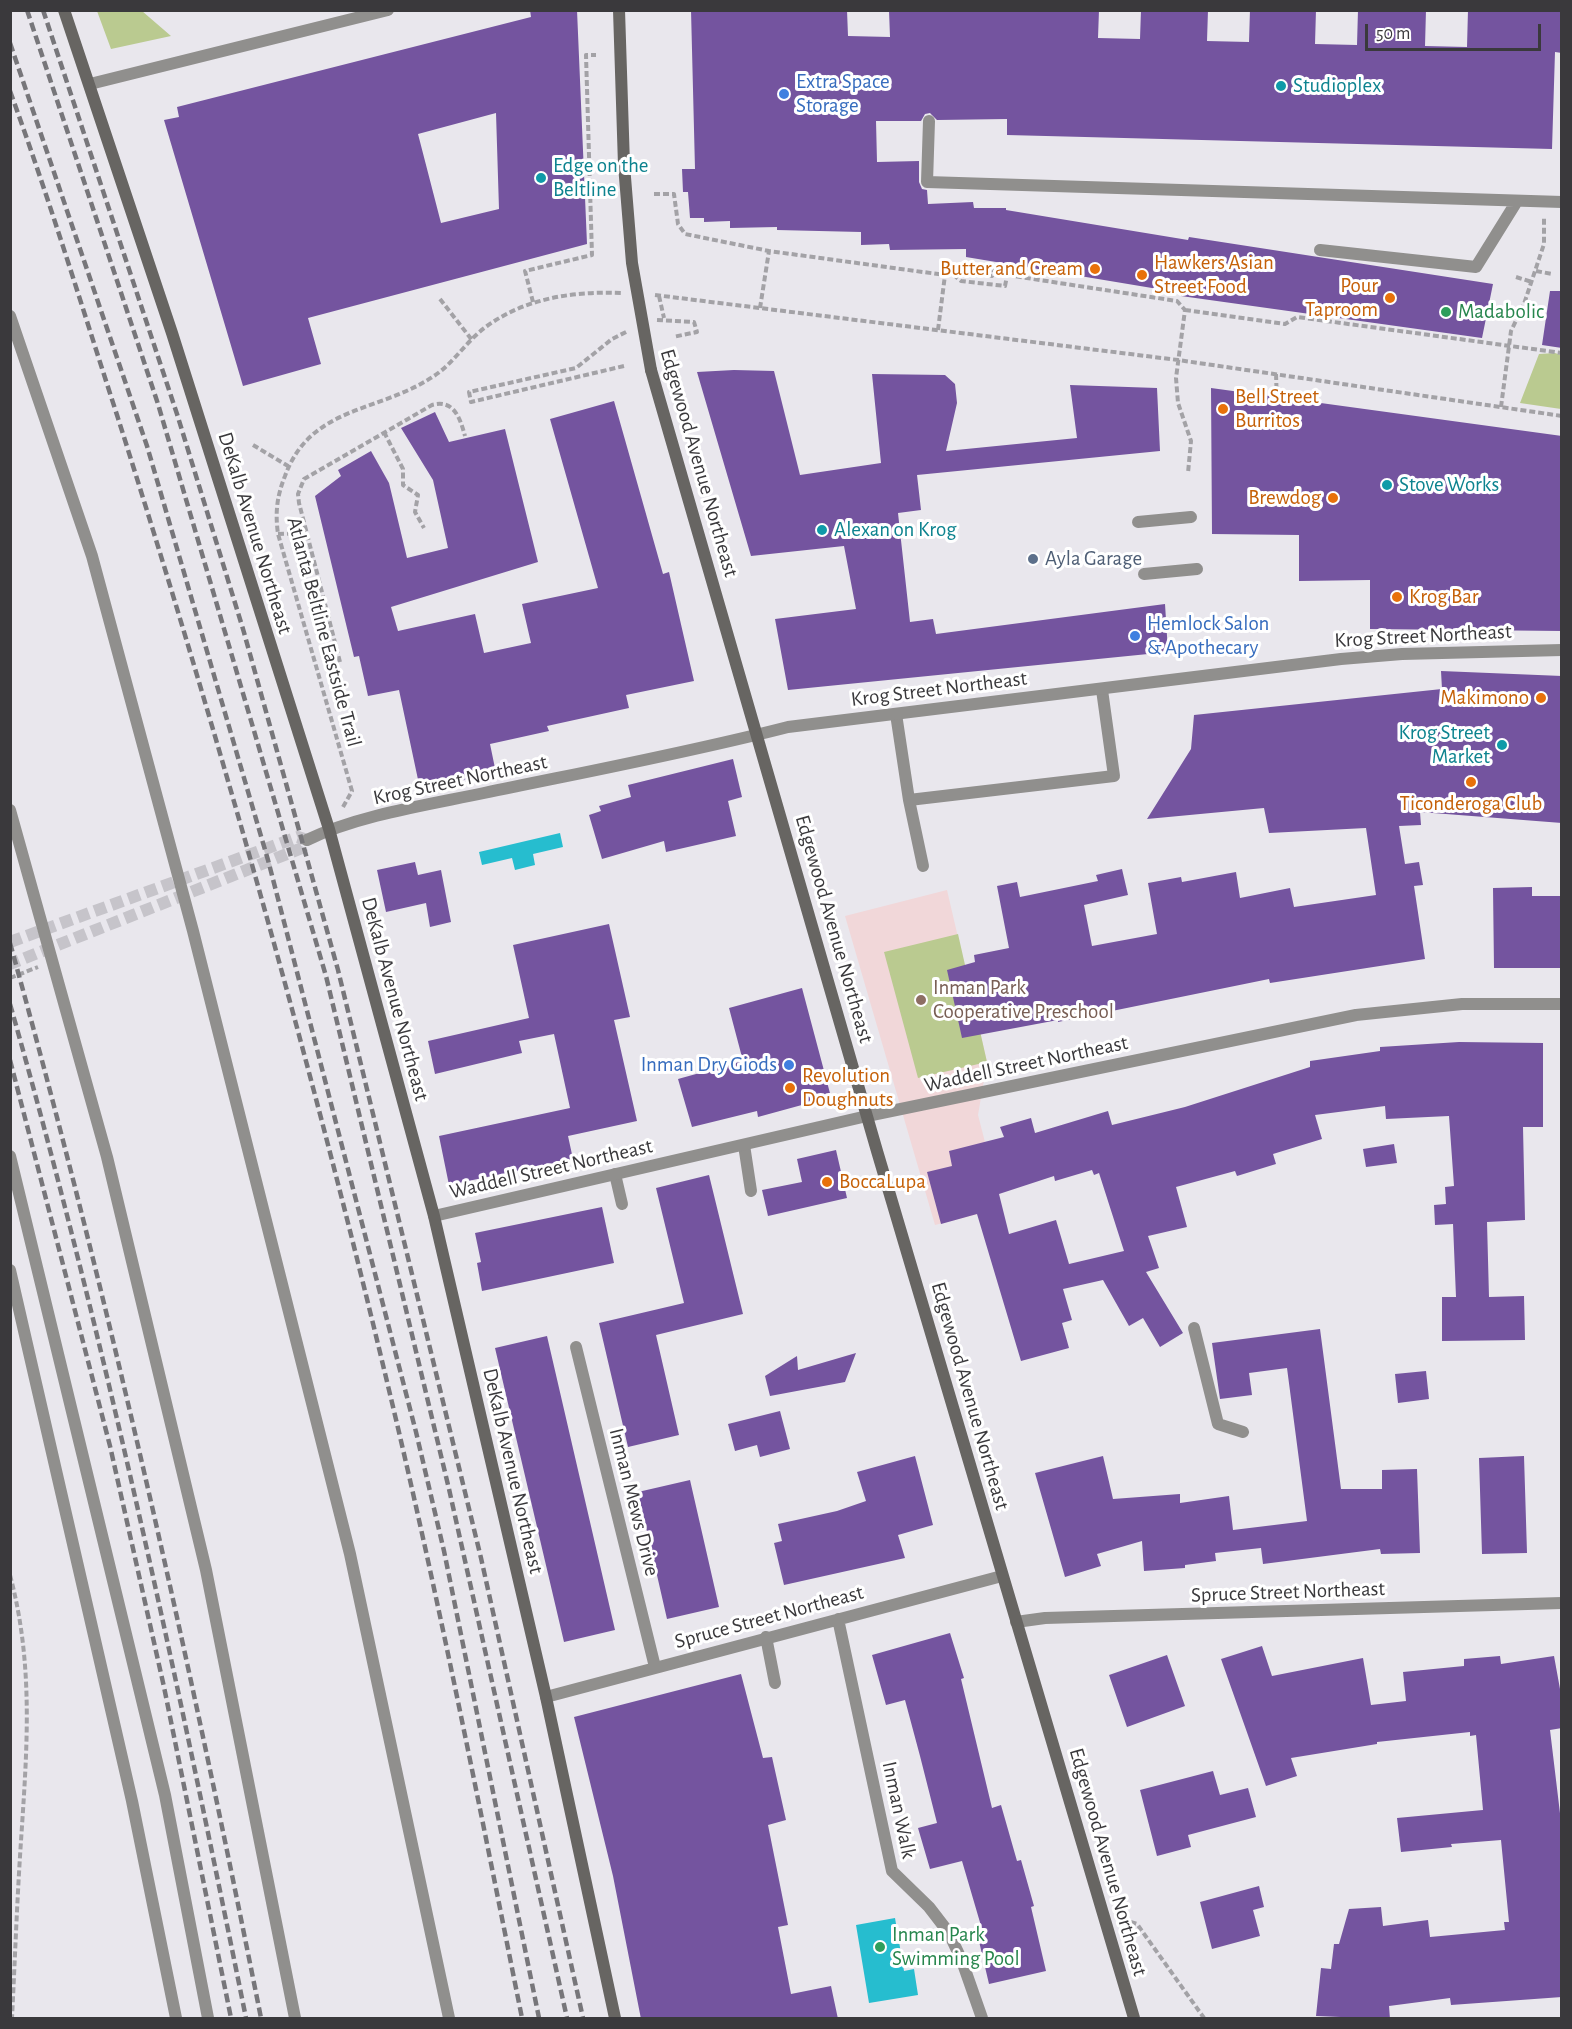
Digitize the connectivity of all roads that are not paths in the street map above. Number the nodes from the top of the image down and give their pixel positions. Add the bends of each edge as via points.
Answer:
1 (64, 10) edge
2 (388, 10) edge
3 (619, 10) edge
4 (90, 84) junction
5 (929, 121) dead end
6 (1517, 201) junction
7 (1562, 202) edge
8 (1320, 250) dead end
9 (10, 316) edge
10 (1191, 517) dead end
11 (1138, 522) dead end
12 (1197, 569) dead end
13 (1144, 574) dead end
14 (1562, 650) edge
15 (1102, 690) junction
16 (896, 714) junction
17 (758, 735) junction
18 (909, 800) junction
19 (10, 810) edge
20 (329, 829) junction
21 (307, 840) dead end
22 (923, 866) dead end
23 (1562, 1004) edge
24 (867, 1116) junction
25 (744, 1145) junction
26 (10, 1156) edge
27 (615, 1174) junction
28 (751, 1191) dead end
29 (622, 1203) dead end
30 (434, 1216) junction
31 (10, 1270) edge
32 (1194, 1328) dead end
33 (576, 1347) dead end
34 (1243, 1432) dead end
35 (1002, 1576) junction
36 (1562, 1604) edge
37 (838, 1619) junction
38 (1016, 1622) junction
39 (766, 1638) junction
40 (655, 1667) junction
41 (775, 1683) dead end
42 (546, 1697) junction
43 (176, 2019) edge
44 (208, 2019) edge
45 (295, 2019) edge
46 (449, 2019) edge
47 (615, 2019) edge
48 (982, 2019) edge
49 (1134, 2019) edge

1 - 4 main road, DeKalb Avenue Northeast
2 - 4 street
3 - 17 main road, Edgewood Avenue Northeast, bridge via 632,263 651,370
4 - 20 main road, DeKalb Avenue Northeast
5 - 6 street via 927,182
6 - 7 street
6 - 8 street via 1476,267
9 - 46 street via 92,556 196,942 350,1554
10 - 11 street
12 - 13 street
14 - 15 street, Krog Street Northeast via 1402,654 1237,670
15 - 16 street, Krog Street Northeast
15 - 18 street via 1114,776
16 - 17 street, Krog Street Northeast via 788,727
16 - 18 street
17 - 20 street, Krog Street Northeast
17 - 24 main road, Edgewood Avenue Northeast
18 - 22 street
19 - 45 street via 107,1157 206,1570
20 - 21 street, Krog Street Northeast
20 - 30 main road, DeKalb Avenue Northeast
23 - 24 street, Waddell Street Northeast via 1462,1004 1356,1015
24 - 25 street, Waddell Street Northeast
24 - 35 main road, Edgewood Avenue Northeast
25 - 27 street, Waddell Street Northeast
25 - 28 street
26 - 44 street via 165,1795
27 - 29 street
27 - 30 street, Waddell Street Northeast
30 - 42 main road, DeKalb Avenue Northeast
31 - 43 street via 132,1801
32 - 34 street via 1218,1424
33 - 40 street, Inman Mews Drive
35 - 37 street, Spruce Street Northeast
35 - 38 main road, Edgewood Avenue Northeast
36 - 38 street, Spruce Street Northeast via 1045,1618
37 - 39 street, Spruce Street Northeast
37 - 48 street, Inman Walk via 892,1871 949,1933
38 - 49 main road, Edgewood Avenue Northeast
39 - 40 street, Spruce Street Northeast
39 - 41 street
40 - 42 street, Spruce Street Northeast
42 - 47 main road, DeKalb Avenue Northeast

